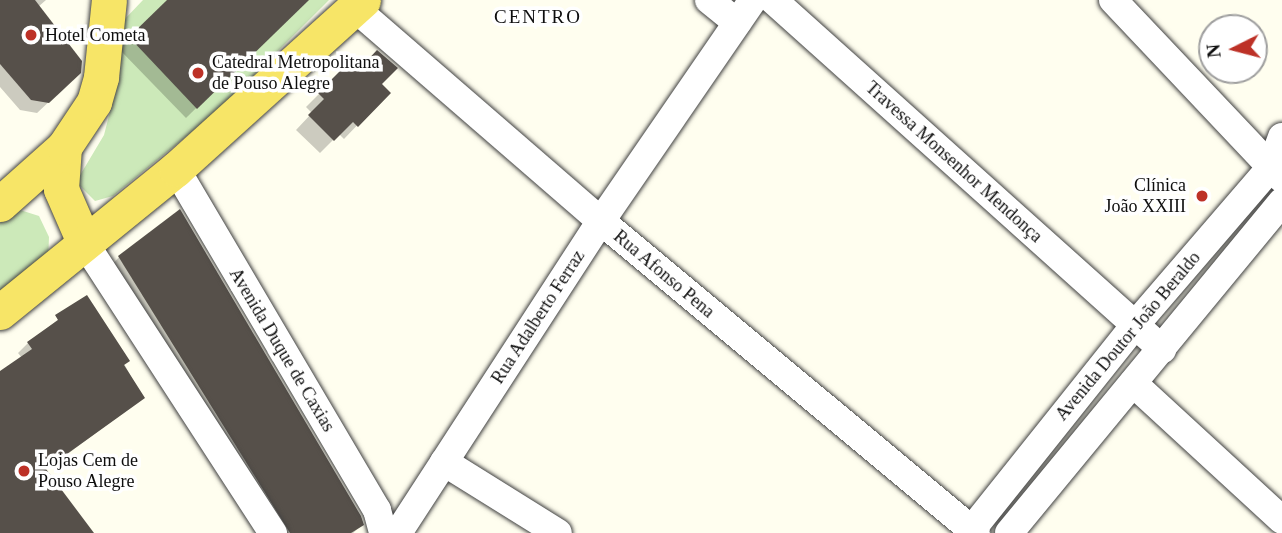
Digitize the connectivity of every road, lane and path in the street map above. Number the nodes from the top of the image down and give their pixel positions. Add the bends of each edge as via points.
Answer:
1 (109, 0) edge
2 (709, 0) edge
3 (753, 0) edge
4 (773, 0) edge
5 (1112, 0) edge
6 (360, 4) edge
7 (737, 23) junction
8 (1282, 137) edge
9 (64, 147) junction
10 (176, 170) junction
11 (1276, 173) edge
12 (7, 199) edge
13 (1282, 202) edge
14 (601, 221) junction
15 (74, 251) junction
16 (0, 312) edge
17 (1136, 324) junction
18 (1162, 349) junction
19 (1133, 383) junction
20 (444, 462) junction
21 (1282, 520) edge
22 (972, 532) edge
23 (273, 533) edge
24 (383, 533) edge
25 (398, 533) edge
26 (558, 533) edge
27 (1009, 533) edge

1 - 9 main road via 94,102
2 - 7 street
3 - 7 street, Rua Adalberto Ferraz
4 - 17 street, Travessa Monsenhor Mendonça
5 - 11 street
6 - 10 main road
6 - 14 street, Rua Afonso Pena
7 - 14 street, Rua Adalberto Ferraz
8 - 11 street, Avenida Doutor João Beraldo
9 - 12 main road
9 - 15 main road via 61,189
10 - 15 main road
10 - 24 street, Avenida Duque de Caxias via 377,510
11 - 17 street, Avenida Doutor João Beraldo
12 - 15 main road via 39,206
13 - 18 street, Avenida Doutor João Beraldo
14 - 20 street, Rua Adalberto Ferraz
14 - 22 street, Rua Afonso Pena
15 - 16 main road
15 - 23 street
17 - 18 street, Travessa Monsenhor Mendonça
17 - 22 street, Avenida Doutor João Beraldo
18 - 19 street, Avenida Doutor João Beraldo
19 - 21 street
19 - 27 street, Avenida Doutor João Beraldo
20 - 25 street, Rua Adalberto Ferraz
20 - 26 street

